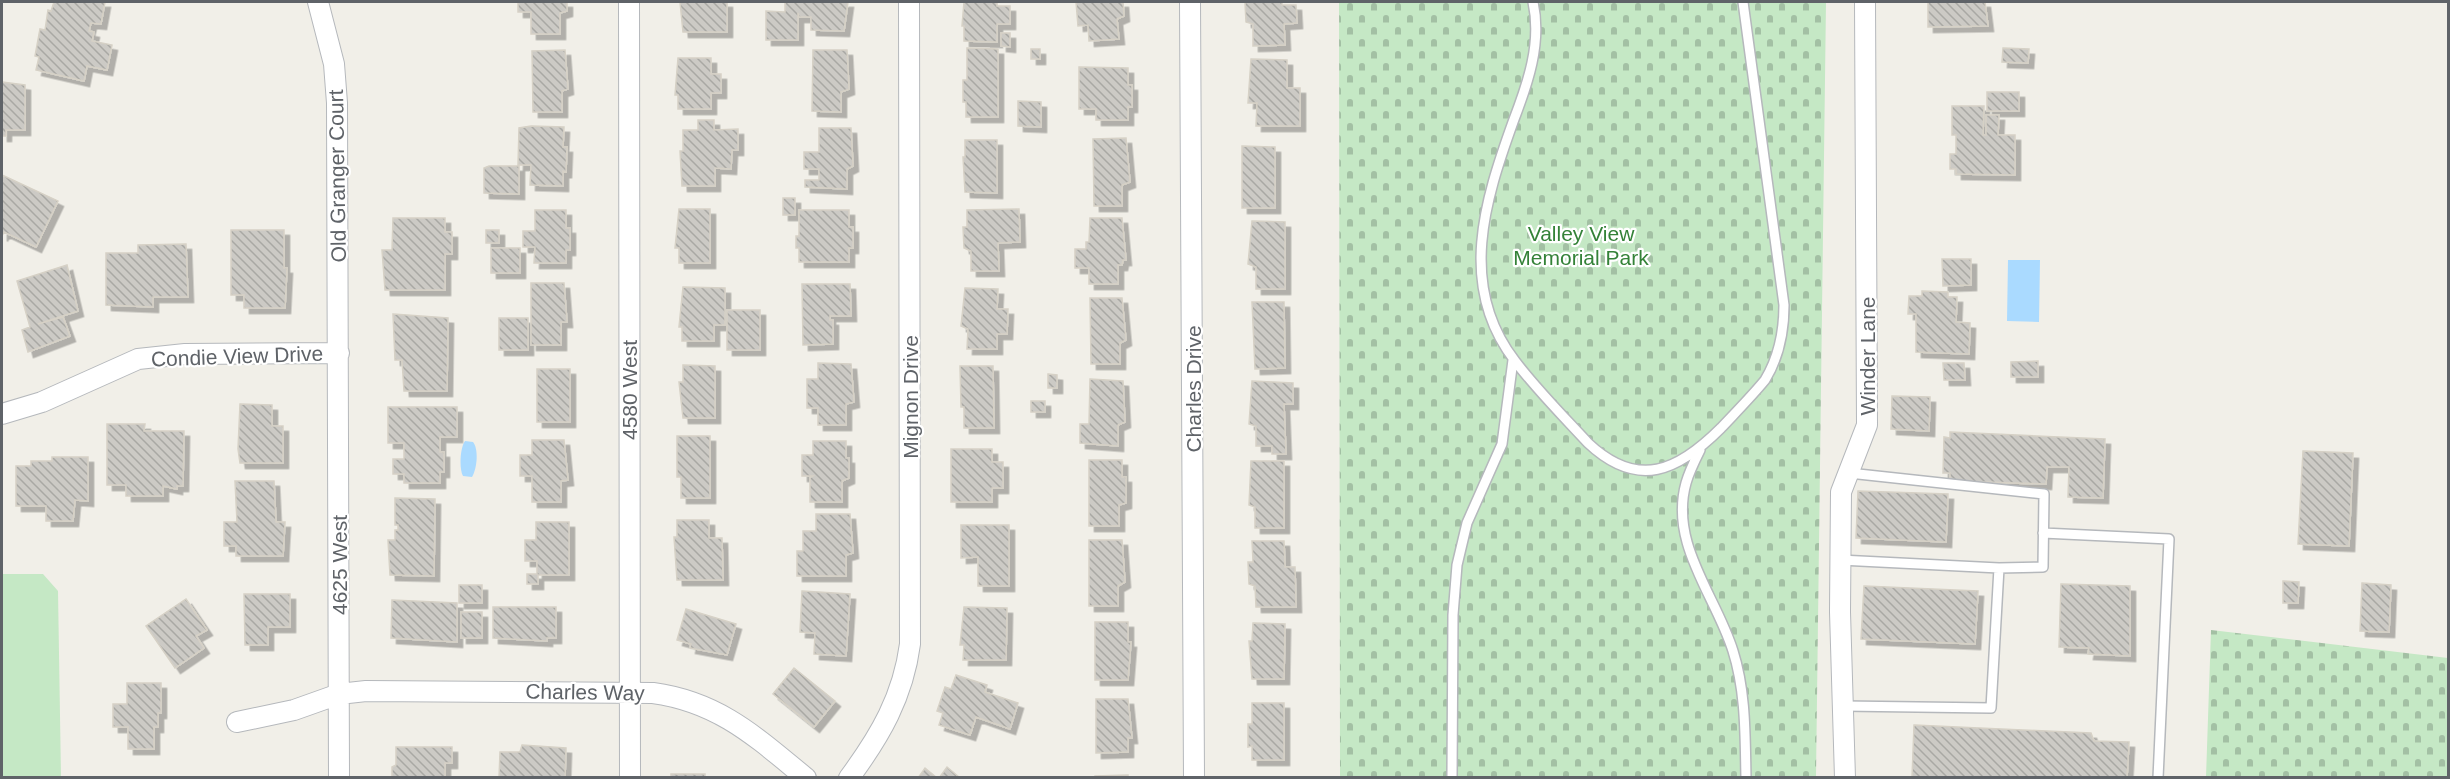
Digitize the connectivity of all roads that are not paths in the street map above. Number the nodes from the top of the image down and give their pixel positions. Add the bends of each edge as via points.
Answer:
1 (318, 2) edge
2 (628, 2) edge
3 (909, 2) edge
4 (1190, 2) edge
5 (1533, 2) edge
6 (1743, 2) edge
7 (1865, 2) edge
8 (339, 353) junction
9 (1514, 360) junction
10 (2, 414) edge
11 (1700, 449) junction
12 (1849, 473) junction
13 (2043, 533) junction
14 (1840, 560) junction
15 (1999, 568) junction
16 (630, 692) junction
17 (339, 694) junction
18 (1843, 706) junction
19 (237, 722) dead end
20 (339, 777) edge
21 (630, 777) edge
22 (806, 777) edge
23 (849, 777) edge
24 (1194, 777) edge
25 (1452, 777) edge
26 (1746, 777) edge
27 (1845, 777) edge
28 (2158, 777) edge

1 - 8 street, Old Granger Court via 334,64 337,103
2 - 16 street, 4580 West
3 - 23 street, Mignon Drive via 910,644 903,682 887,723
4 - 24 street, Charles Drive
5 - 9 lane via 1535,35 1530,73 1490,188 1481,244 1490,308
6 - 11 lane via 1784,321 1778,354 1765,380
7 - 12 street, Winder Lane via 1867,425
8 - 10 street, Condie View Drive via 174,354 138,359 42,402
8 - 17 street, 4625 West
9 - 11 lane via 1588,443 1624,468 1651,471 1673,466
9 - 25 lane via 1502,444 1467,523 1457,565
11 - 26 lane via 1686,482 1683,527 1690,554 1725,627 1739,676 1745,716
12 - 13 lane via 2044,494
12 - 14 street, Winder Lane via 1841,492
13 - 15 lane via 2043,567
13 - 28 lane via 2169,539
14 - 15 lane
14 - 18 street, Winder Lane
15 - 18 lane via 1991,708
16 - 17 street, Charles Way
16 - 21 street, 4580 West
16 - 22 street, Charles Way via 678,696 719,712
17 - 19 street, Charles Way via 294,711
17 - 20 street, 4625 West
18 - 27 street, Winder Lane

